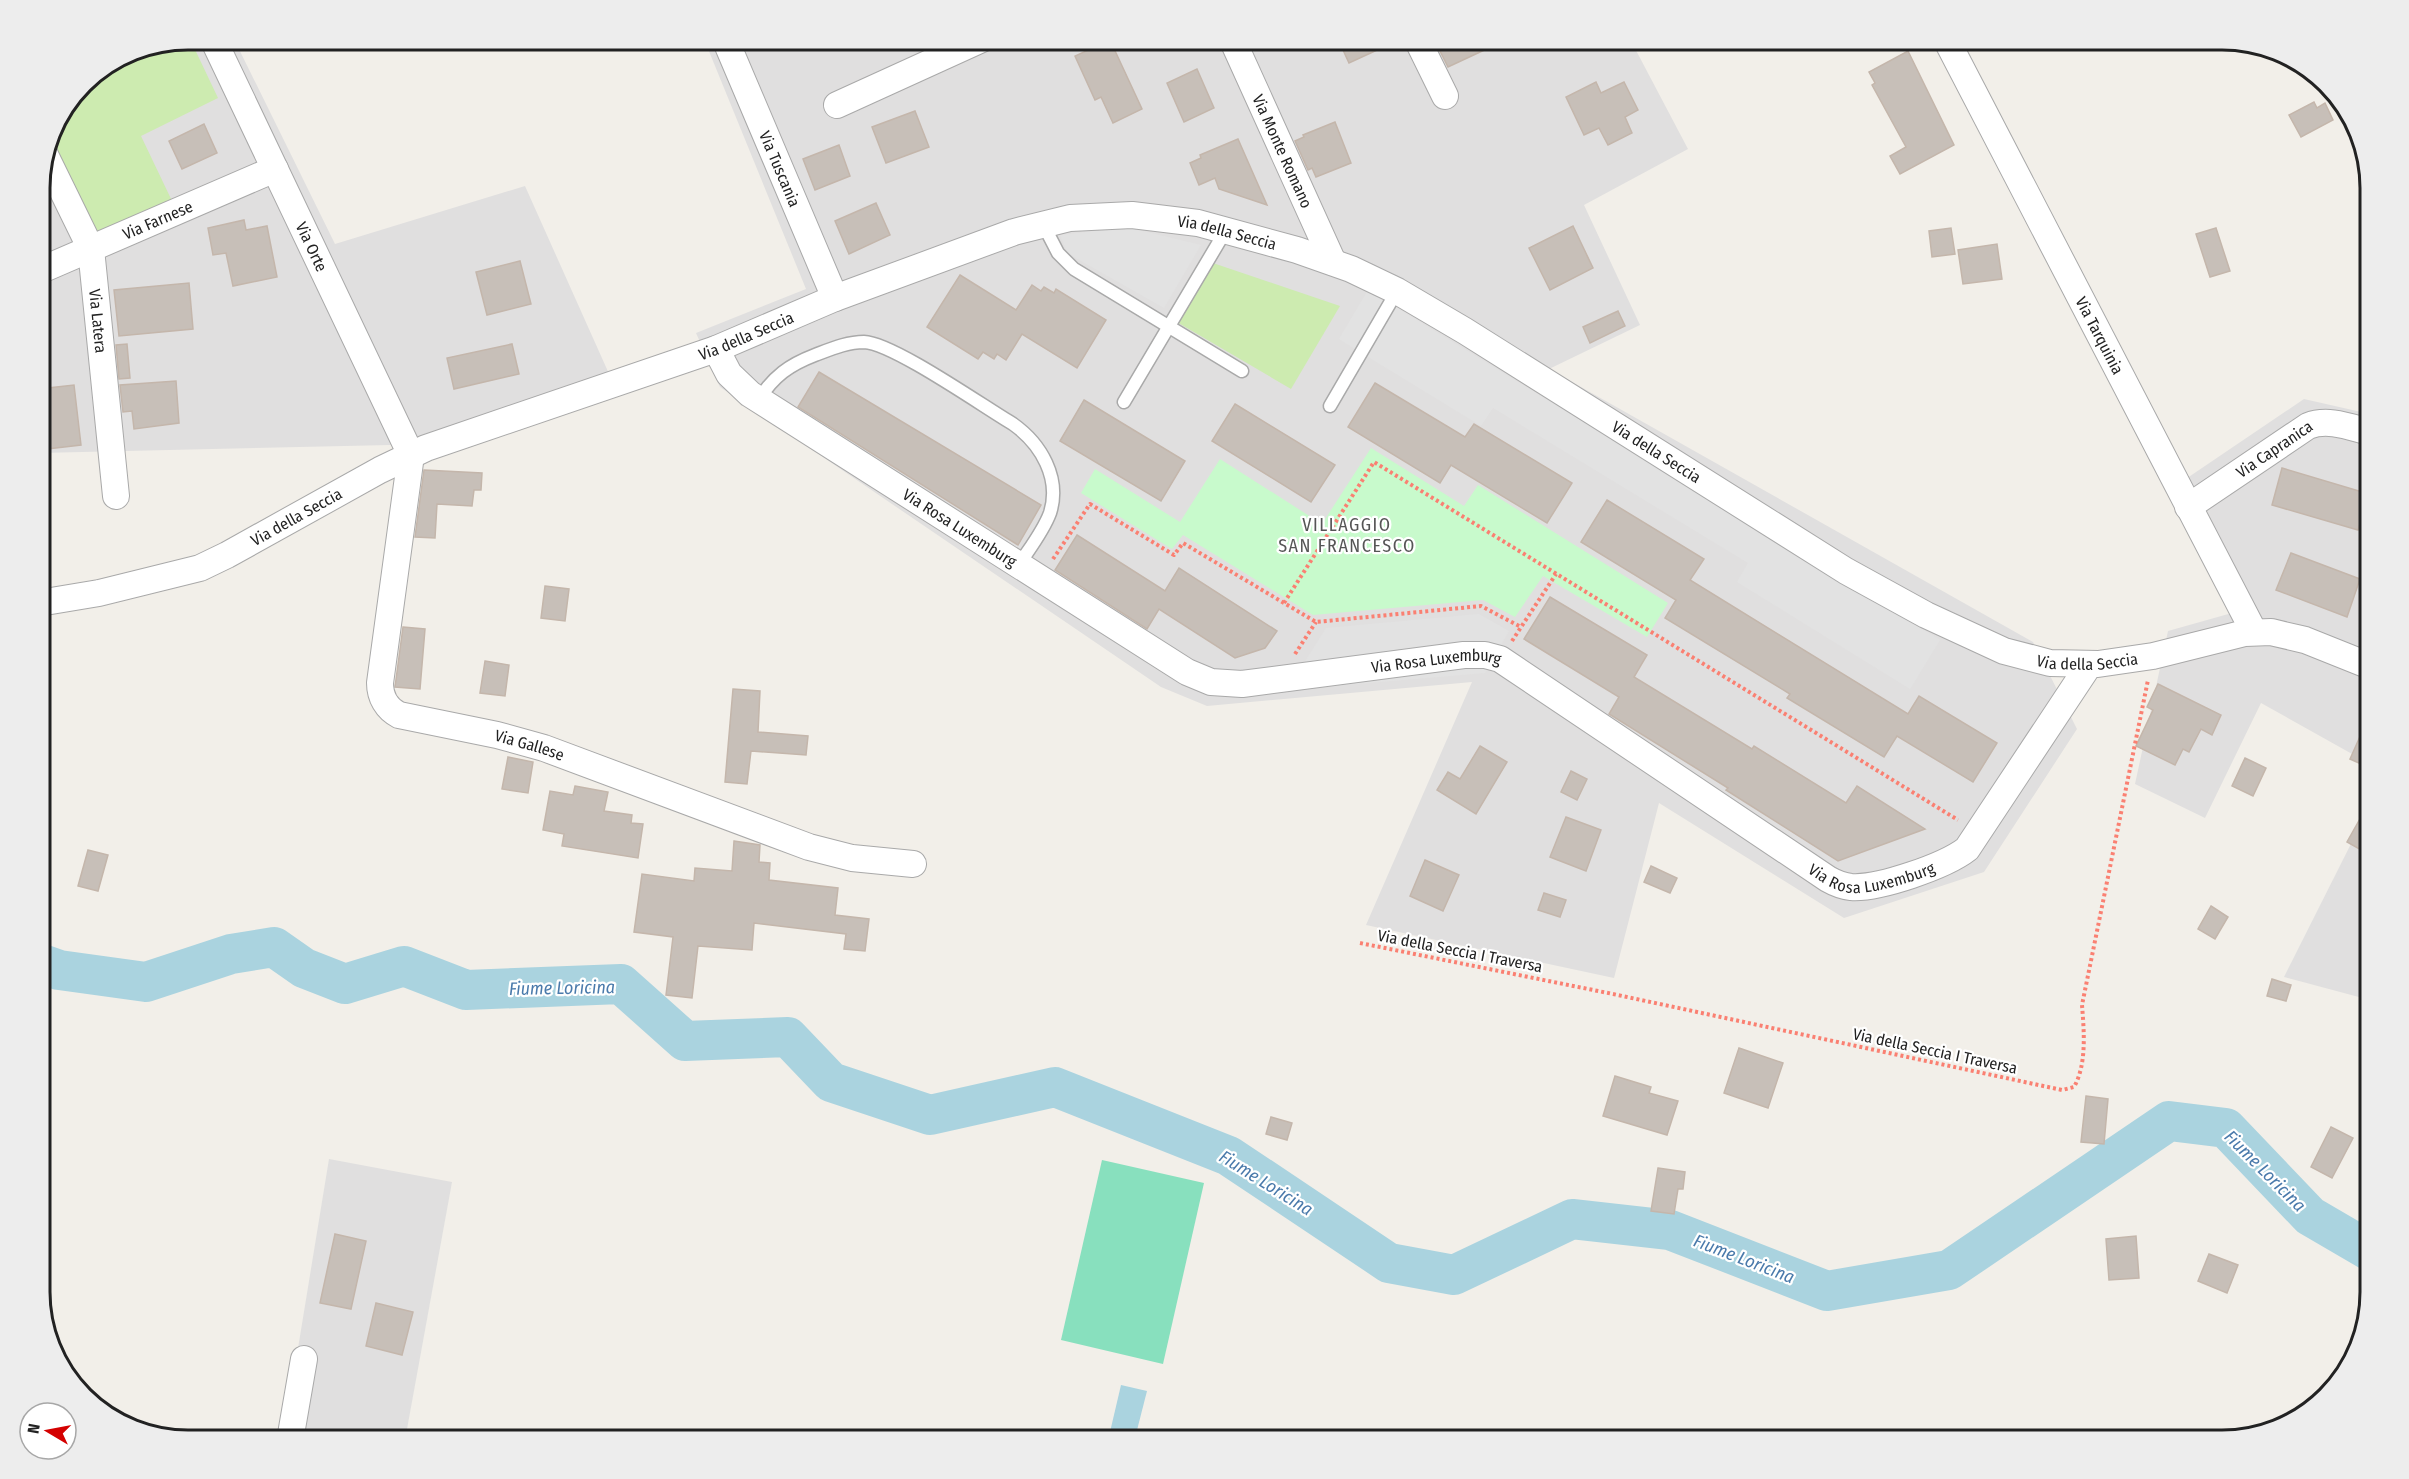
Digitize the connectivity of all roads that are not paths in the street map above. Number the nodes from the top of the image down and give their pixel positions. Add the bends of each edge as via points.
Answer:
1 (218, 50) edge
2 (730, 50) edge
3 (958, 50) edge
4 (1237, 50) edge
5 (1422, 50) edge
6 (1952, 50) edge
7 (1445, 96) dead end
8 (837, 105) dead end
9 (51, 168) edge
10 (275, 169) junction
11 (1043, 224) junction
12 (1226, 230) junction
13 (91, 249) junction
14 (1333, 262) junction
15 (50, 266) edge
16 (1397, 291) junction
17 (835, 298) junction
18 (1168, 326) junction
19 (716, 349) junction
20 (1242, 371) dead end
21 (759, 399) junction
22 (1125, 402) dead end
23 (1330, 406) dead end
24 (2359, 429) edge
25 (411, 455) junction
26 (116, 496) dead end
27 (2188, 507) junction
28 (1029, 572) junction
29 (50, 601) edge
30 (2254, 632) junction
31 (2359, 662) edge
32 (2090, 665) junction
33 (913, 864) dead end
34 (304, 1359) dead end
35 (292, 1430) edge

1 - 10 street, Via Orte
2 - 17 street, Via Tuscania
3 - 8 street
4 - 14 street, Via Monte Romano
5 - 7 street
6 - 27 street, Via Tarquinia
9 - 13 street, Via Latera
10 - 13 street, Via Farnese
10 - 25 street, Via Orte
11 - 12 street, Via della Seccia via 1083,216 1132,215
11 - 17 street, Via della Seccia
11 - 18 lane via 1053,246 1068,264
12 - 14 street, Via della Seccia
12 - 18 lane
13 - 15 street, Via Farnese
13 - 26 street, Via Latera
14 - 16 street, Via della Seccia
16 - 23 lane
16 - 32 street, Via della Seccia via 1782,532 1908,606 2004,651 2050,663
17 - 19 street, Via della Seccia
18 - 20 lane
18 - 22 lane
19 - 21 street, Via Rosa Luxemburg via 733,379
19 - 25 street, Via della Seccia
21 - 28 street, Via Rosa Luxemburg
21 - 28 lane via 788,367 834,348 867,342 890,349 1013,424 1043,454 1053,493
24 - 27 street, Via Capranica via 2322,422 2308,426
25 - 29 street, Via della Seccia via 200,567
25 - 33 street, Via Gallese via 380,683 391,710 405,717 544,748 838,856
27 - 30 street, Via Tarquinia
28 - 32 street, Via Rosa Luxemburg via 1178,668 1211,682 1252,684 1470,654 1500,659 1838,884 1849,886 1868,886 1940,865 1967,849
30 - 31 street, Via della Seccia via 2294,636
30 - 32 street, Via della Seccia via 2153,656
34 - 35 street

